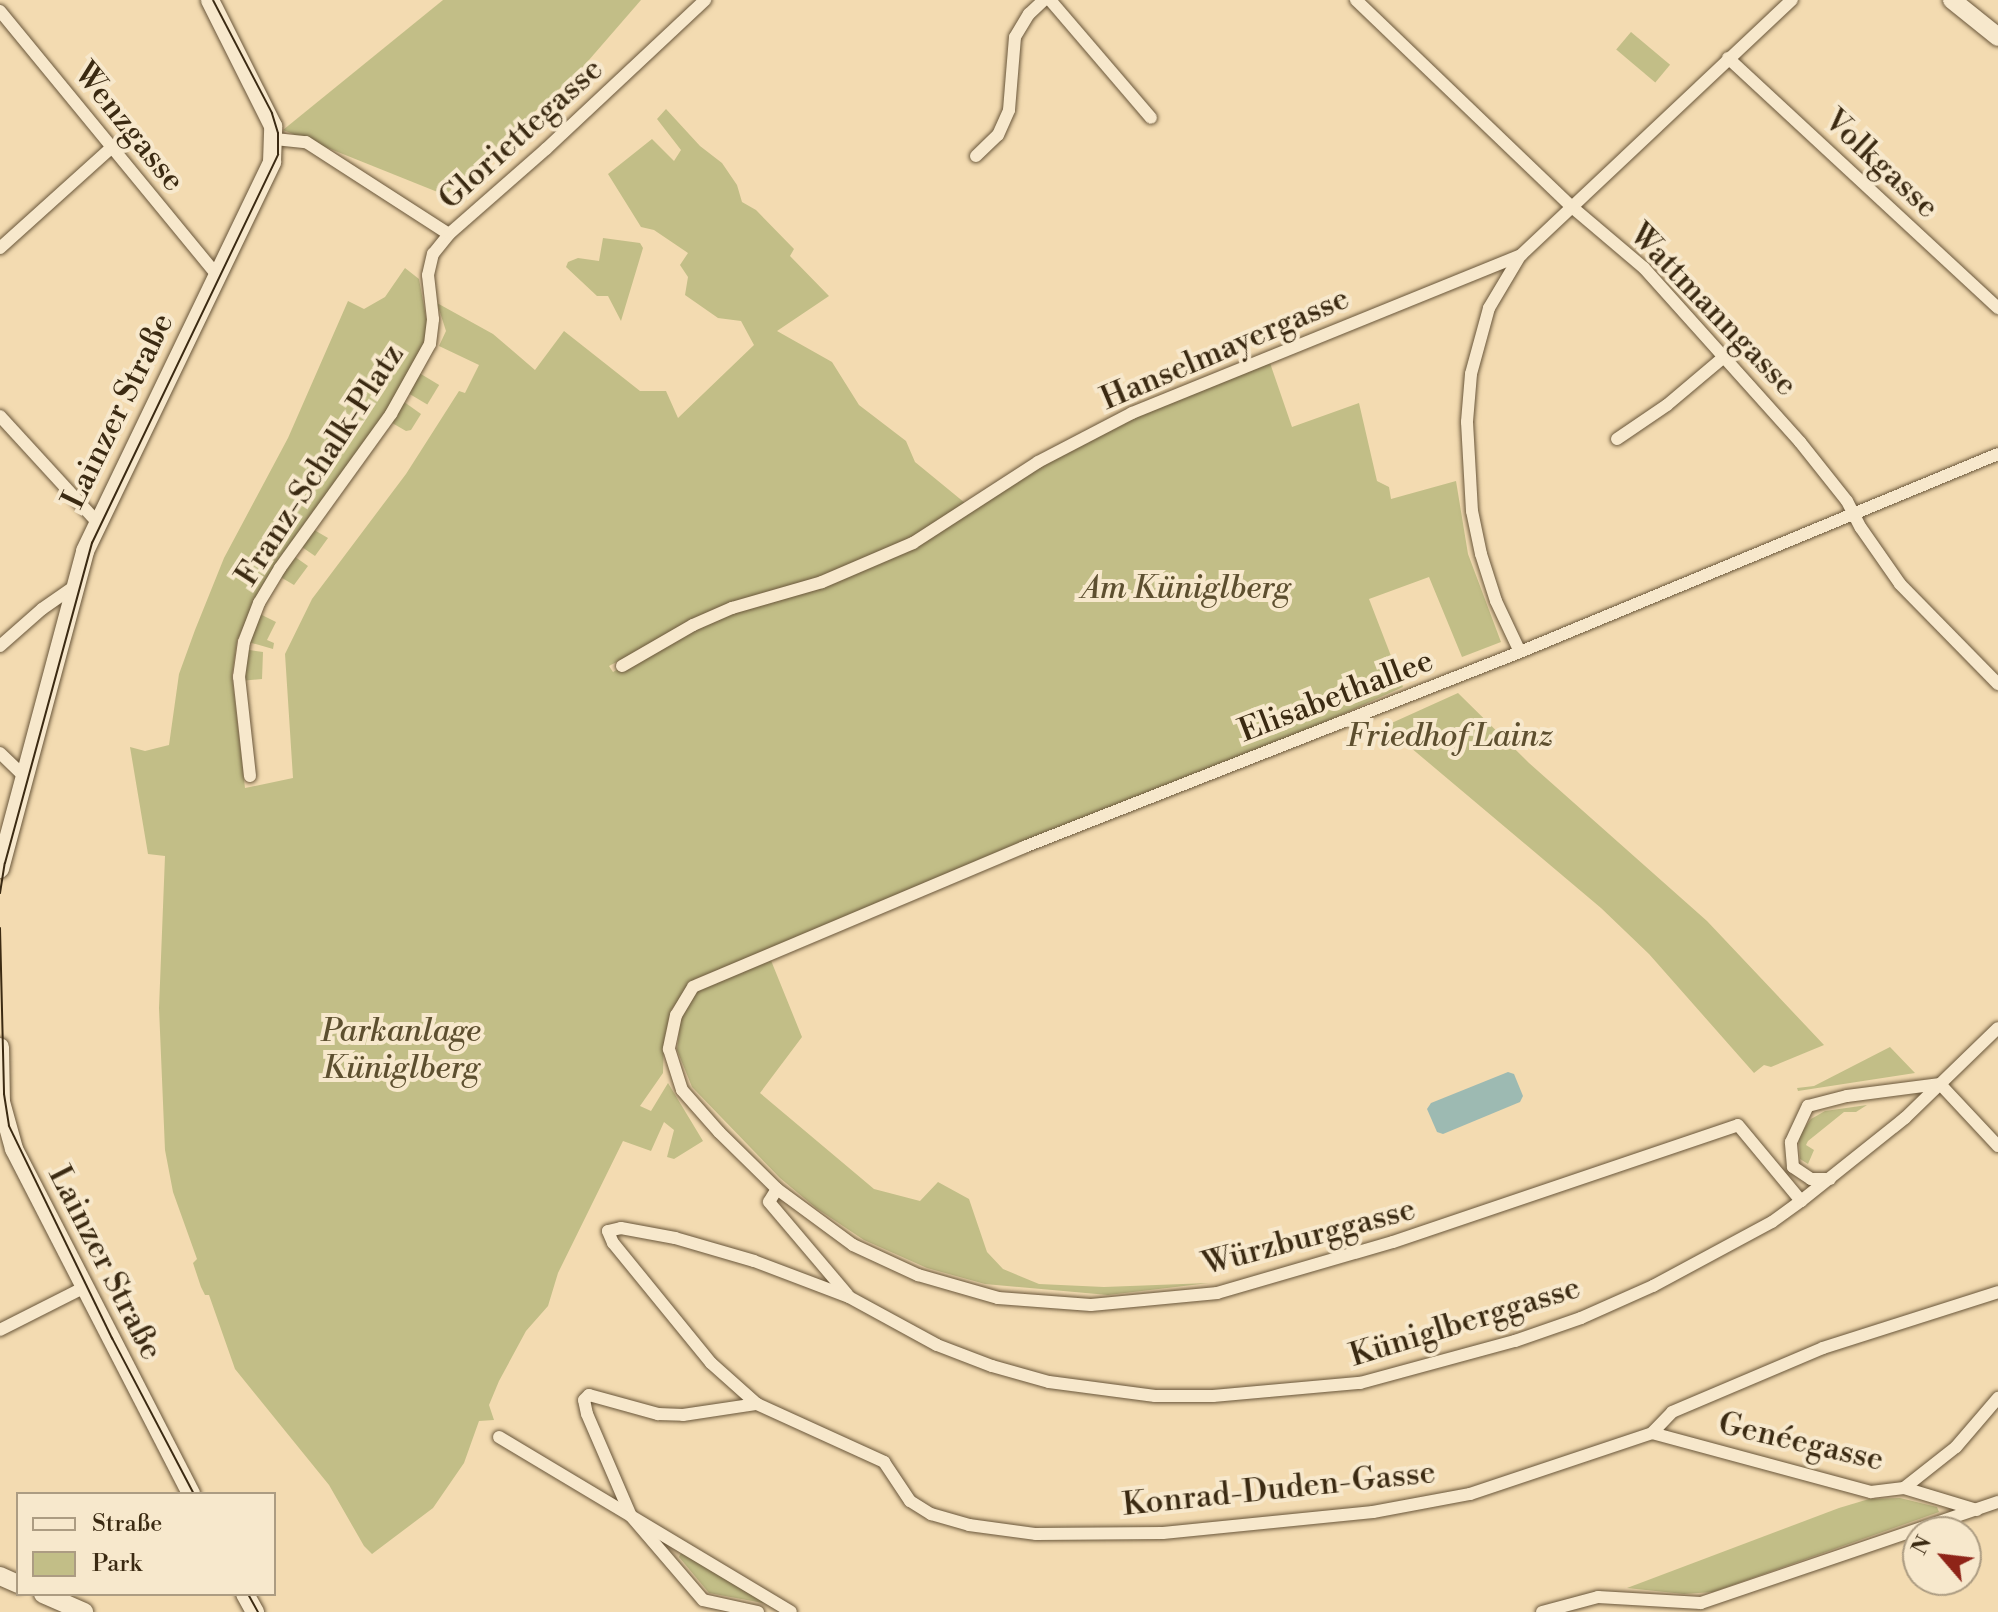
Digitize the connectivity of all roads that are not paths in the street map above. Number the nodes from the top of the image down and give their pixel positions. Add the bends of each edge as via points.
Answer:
1 (210, 0) edge
2 (705, 0) edge
3 (1047, 0) edge
4 (1356, 0) edge
5 (1792, 0) edge
6 (1952, 0) edge
7 (0, 11) edge
8 (1998, 37) edge
9 (1728, 58) junction
10 (1151, 118) dead end
11 (275, 139) junction
12 (111, 148) junction
13 (976, 156) dead end
14 (1572, 207) junction
15 (449, 234) junction
16 (0, 248) edge
17 (1521, 255) junction
18 (218, 276) junction
19 (1998, 308) edge
20 (1724, 357) junction
21 (0, 416) edge
22 (1617, 439) dead end
23 (1998, 454) edge
24 (1854, 515) junction
25 (97, 522) junction
26 (75, 586) junction
27 (0, 646) edge
28 (1520, 652) junction
29 (622, 666) dead end
30 (1998, 684) edge
31 (0, 753) edge
32 (24, 776) junction
33 (250, 776) dead end
34 (0, 869) edge
35 (693, 987) joint
36 (1998, 1028) edge
37 (0, 1047) edge
38 (1940, 1084) junction
39 (1998, 1146) edge
40 (1831, 1179) junction
41 (777, 1189) junction
42 (1801, 1201) junction
43 (85, 1287) junction
44 (1998, 1292) edge
45 (849, 1297) junction
46 (0, 1330) edge
47 (1998, 1398) edge
48 (757, 1404) junction
49 (1652, 1433) junction
50 (499, 1437) dead end
51 (1904, 1488) junction
52 (190, 1492) edge
53 (1998, 1502) edge
54 (1977, 1510) junction
55 (631, 1516) junction
56 (48, 1596) edge
57 (700, 1606) edge
58 (84, 1612) edge
59 (758, 1612) edge
60 (791, 1612) edge
61 (1542, 1612) edge

1 - 11 main road via 268,114
2 - 15 street, Gloriettegasse
3 - 10 street
3 - 13 street via 1029,14 1015,37 1009,110 998,135
4 - 14 street, Wattmanngasse
5 - 9 street, Hanselmayergasse
6 - 8 main road
7 - 12 street, Wenzgasse
9 - 14 street, Hanselmayergasse
9 - 19 street, Volkgasse
11 - 15 street, Gloriettegasse via 306,142
11 - 18 main road, Lainzer Straße via 269,170
12 - 16 street
12 - 18 street, Wenzgasse
14 - 17 street, Hanselmayergasse
14 - 20 street, Wattmanngasse via 1644,268
15 - 33 street, Franz-Schalk-Platz via 433,254 428,275 430,344 391,414 280,568 244,642 239,677
17 - 28 street via 1489,308 1471,374 1467,422 1471,500 1481,554
17 - 29 street, Hanselmayergasse via 1132,413 1038,462 913,543 822,582 732,608
18 - 25 main road, Lainzer Straße
20 - 22 street
20 - 24 street, Wattmanngasse via 1794,434
21 - 25 street
23 - 24 street, Elisabethallee
24 - 28 street, Elisabethallee
24 - 30 street, Wattmanngasse via 1900,584
25 - 26 main road, Lainzer Straße
26 - 27 street
26 - 32 main road, Lainzer Straße
28 - 35 street, Elisabethallee via 1024,847
31 - 32 street
32 - 34 main road, Lainzer Straße
35 - 41 street, Würzburggasse via 676,1015 669,1049 674,1071 682,1090
36 - 38 street
37 - 43 main road, Lainzer Straße via 1,1102 10,1139
38 - 39 street
38 - 40 street
38 - 40 street via 1808,1106 1791,1142 1793,1167 1811,1179
40 - 42 street
41 - 42 street, Würzburggasse via 853,1245 918,1275 998,1298 1091,1305 1217,1293 1408,1238 1738,1125
41 - 45 street via 769,1202
42 - 45 street, Küniglberggasse via 1653,1286 1581,1318 1408,1372 1286,1392 1155,1396 1049,1382 937,1345
43 - 46 street
43 - 52 main road, Lainzer Straße
44 - 49 street, Konrad-Duden-Gasse via 1823,1348 1672,1412
45 - 48 street via 675,1238 621,1228 608,1231 702,1353
47 - 51 street, Genéegasse via 1956,1447
48 - 49 street, Konrad-Duden-Gasse via 884,1462 910,1501 931,1514 1036,1534 1163,1533 1373,1512 1470,1494
48 - 55 street via 683,1415 586,1397 587,1414
49 - 51 street, Genéegasse via 1871,1492
50 - 55 street
51 - 54 street
53 - 54 street
54 - 61 street via 1701,1603 1598,1597
55 - 57 street
55 - 60 street
56 - 58 main road
57 - 59 street

